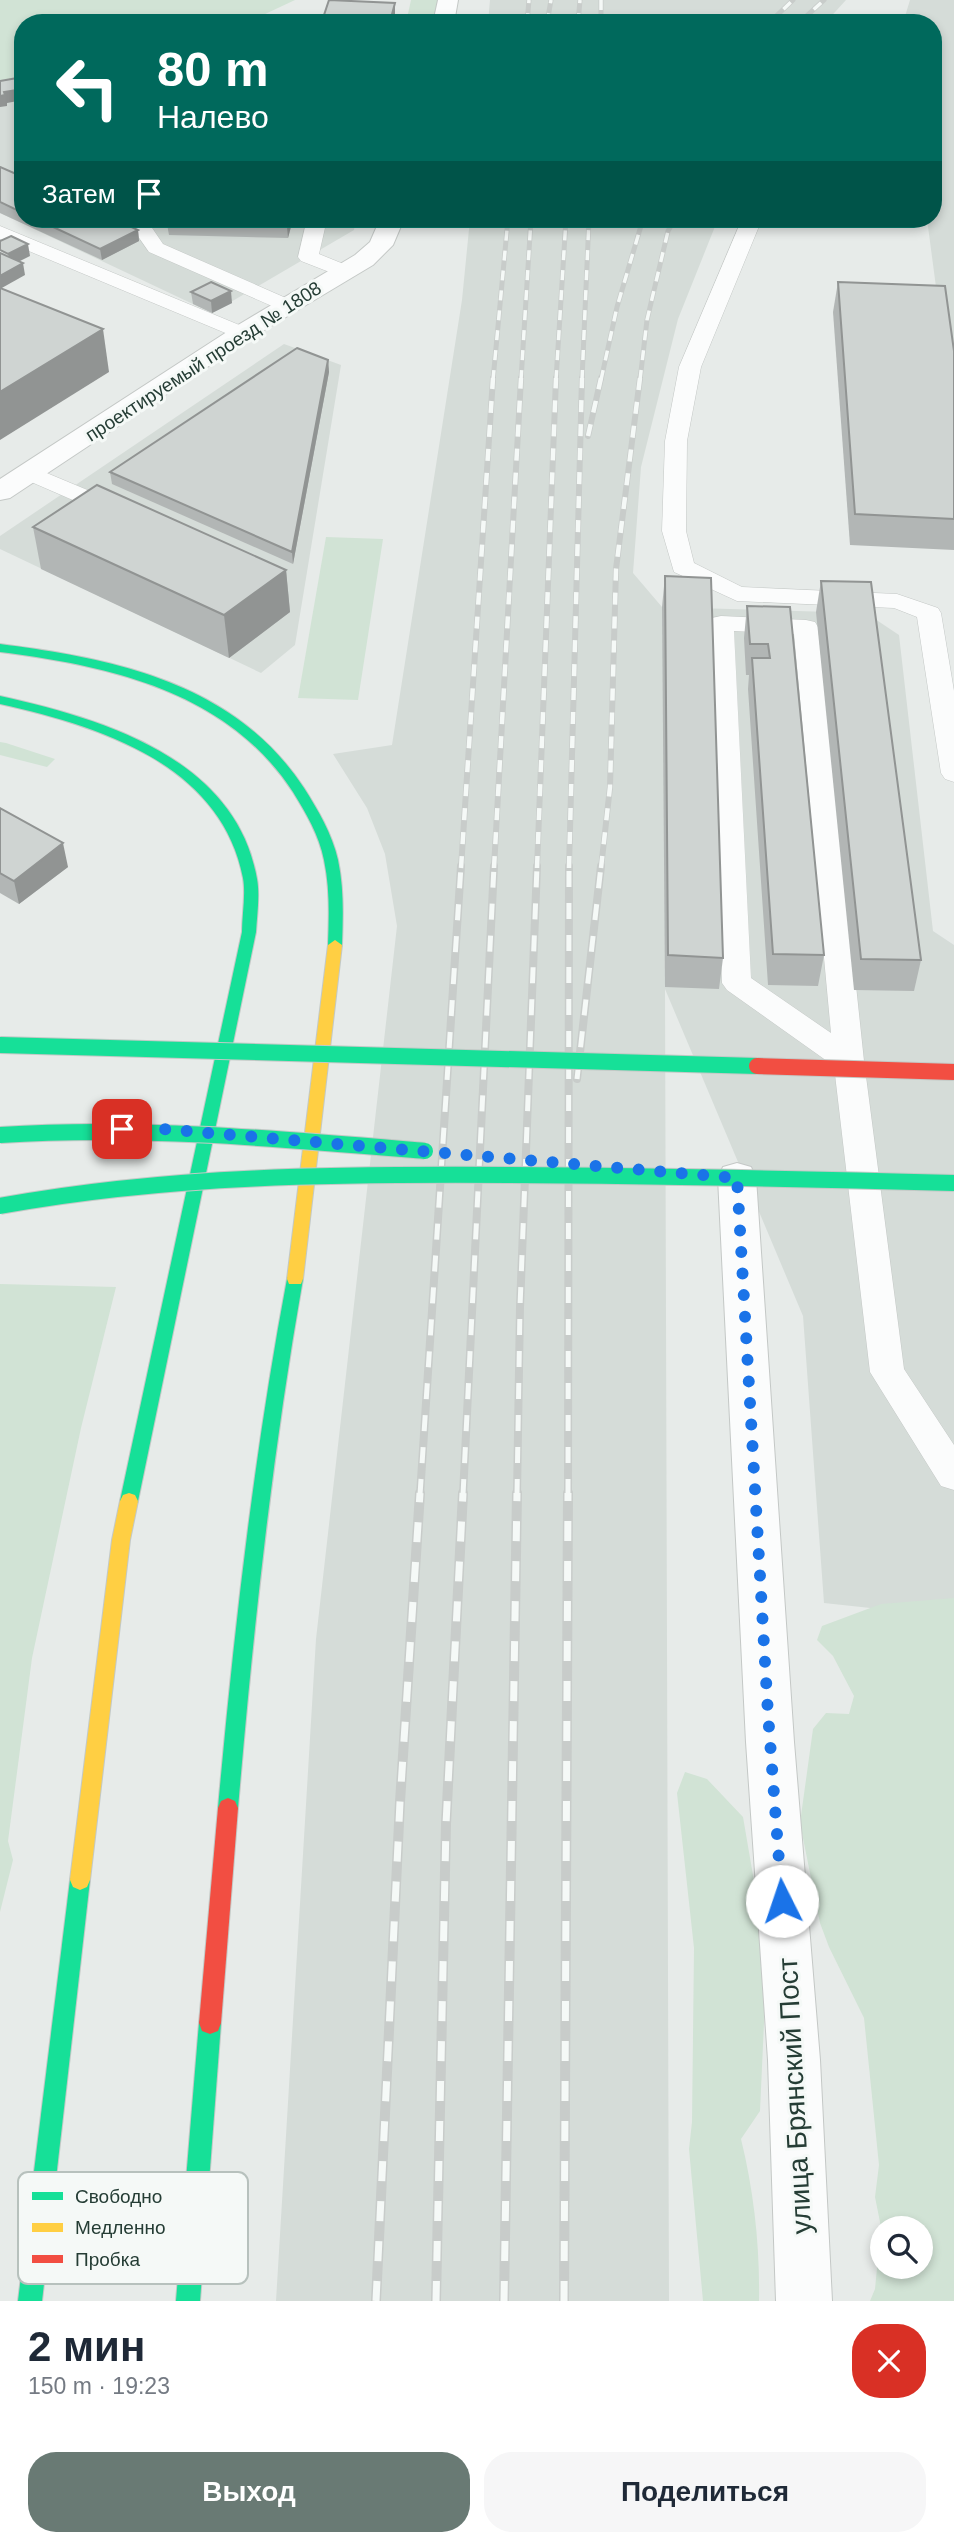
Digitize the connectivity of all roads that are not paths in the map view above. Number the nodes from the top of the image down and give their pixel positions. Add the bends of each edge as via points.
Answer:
1 (142, 228) edge
2 (315, 228) edge
3 (389, 228) edge
4 (748, 228) edge
5 (0, 232) edge
6 (344, 271) junction
7 (288, 306) junction
8 (242, 333) junction
9 (30, 472) junction
10 (0, 492) edge
11 (144, 523) edge
12 (0, 648) edge
13 (0, 700) edge
14 (954, 774) edge
15 (0, 1045) edge
16 (849, 1061) junction
17 (954, 1073) edge
18 (0, 1135) edge
19 (436, 1152) dead end
20 (505, 1158) dead end
21 (737, 1178) junction
22 (954, 1183) edge
23 (0, 1206) edge
24 (954, 1475) edge
25 (46, 2172) edge
26 (199, 2172) edge
27 (804, 2301) edge

1 - 7 lane via 156,248
2 - 6 lane via 308,257
3 - 6 street, проектируемый проезд № 1808 via 381,245
4 - 14 lane via 690,367 676,441 674,531 683,567 737,594 897,601 929,612
5 - 8 lane
6 - 7 street, проектируемый проезд № 1808
7 - 8 street, проектируемый проезд № 1808
8 - 9 street, проектируемый проезд № 1808
9 - 10 street, проектируемый проезд № 1808
9 - 11 lane
12 - 26 main road via 74,656 135,670 226,715 266,747 297,785 326,839 333,871 330,976 299,1256 274,1404 244,1636
13 - 25 main road via 88,720 179,768 198,783 228,821 246,853 253,889 241,969 121,1540
15 - 17 main road, bridge
16 - 16 lane via 806,627 721,623 737,983
16 - 24 lane via 887,1372
18 - 19 main road, bridge via 162,1129
20 - 21 main road, bridge
21 - 22 main road, bridge
21 - 23 main road, bridge via 218,1176 72,1191
21 - 27 street, улица Брянский Пост via 794,2060

